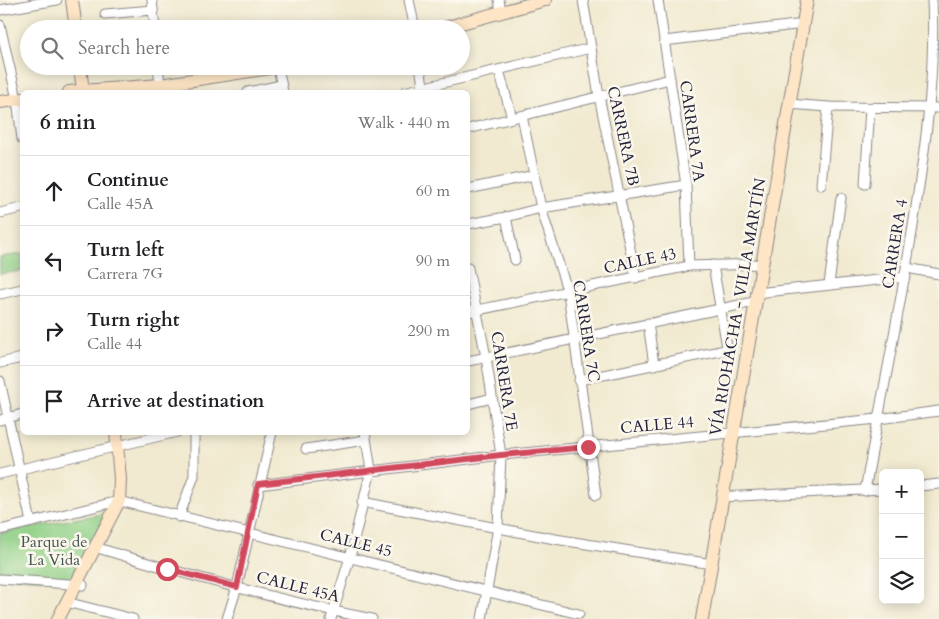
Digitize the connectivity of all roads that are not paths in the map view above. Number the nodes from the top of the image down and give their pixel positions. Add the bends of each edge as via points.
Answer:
1 (57, 0) edge
2 (67, 0) edge
3 (72, 0) edge
4 (152, 0) edge
5 (409, 0) edge
6 (545, 0) edge
7 (583, 0) edge
8 (658, 0) edge
9 (807, 0) edge
10 (932, 0) edge
11 (500, 6) edge
12 (0, 10) edge
13 (153, 10) junction
14 (105, 14) dead end
15 (69, 20) edge
16 (75, 20) edge
17 (154, 20) edge
18 (413, 20) edge
19 (463, 20) edge
20 (804, 24) junction
21 (0, 25) edge
22 (936, 32) edge
23 (664, 41) junction
24 (591, 48) junction
25 (500, 70) junction
26 (75, 75) edge
27 (79, 75) edge
28 (159, 75) edge
29 (227, 75) edge
30 (281, 75) edge
31 (422, 75) edge
32 (670, 79) junction
33 (160, 85) junction
34 (282, 89) edge
35 (77, 90) edge
36 (77, 90) edge
37 (132, 90) edge
38 (424, 90) edge
39 (599, 96) junction
40 (20, 99) edge
41 (0, 102) edge
42 (789, 104) junction
43 (828, 107) junction
44 (870, 108) junction
45 (935, 108) edge
46 (522, 116) junction
47 (512, 118) junction
48 (470, 129) edge
49 (535, 175) junction
50 (865, 184) dead end
51 (686, 185) junction
52 (821, 185) dead end
53 (470, 189) edge
54 (621, 196) junction
55 (841, 198) dead end
56 (20, 208) edge
57 (541, 208) junction
58 (0, 213) edge
59 (506, 217) junction
60 (470, 224) edge
61 (515, 260) dead end
62 (762, 264) junction
63 (689, 266) junction
64 (713, 266) junction
65 (907, 272) junction
66 (939, 274) edge
67 (470, 277) edge
68 (636, 278) junction
69 (829, 284) junction
70 (20, 289) edge
71 (568, 292) junction
72 (0, 294) edge
73 (755, 298) junction
74 (721, 308) junction
75 (477, 310) junction
76 (470, 312) edge
77 (648, 324) junction
78 (573, 339) junction
79 (486, 357) junction
80 (20, 358) edge
81 (470, 361) edge
82 (0, 363) edge
83 (654, 366) junction
84 (579, 380) junction
85 (0, 381) edge
86 (492, 398) junction
87 (470, 404) edge
88 (939, 411) edge
89 (20, 415) edge
90 (4, 419) edge
91 (878, 419) junction
92 (732, 433) junction
93 (159, 435) edge
94 (194, 435) edge
95 (271, 435) edge
96 (365, 436) edge
97 (122, 441) edge
98 (588, 447) junction
99 (306, 449) dead end
100 (501, 455) junction
101 (20, 469) junction
102 (371, 470) junction
103 (0, 474) edge
104 (258, 484) junction
105 (939, 484) edge
106 (924, 486) edge
107 (879, 489) edge
108 (865, 491) junction
109 (596, 495) dead end
110 (722, 497) junction
111 (122, 502) junction
112 (362, 502) junction
113 (179, 517) junction
114 (31, 522) junction
115 (498, 527) junction
116 (0, 530) edge
117 (249, 532) junction
118 (101, 549) junction
119 (350, 557) junction
120 (712, 564) junction
121 (0, 579) edge
122 (80, 584) junction
123 (237, 587) junction
124 (486, 590) junction
125 (69, 604) junction
126 (579, 614) dead end
127 (332, 615) edge
128 (58, 619) edge
129 (66, 619) edge
130 (133, 619) edge
131 (227, 619) edge
132 (372, 619) edge
133 (482, 619) edge
134 (702, 619) edge

1 - 12 street
2 - 15 street
3 - 16 street
4 - 13 street
5 - 18 street
6 - 11 street
7 - 24 street, CARRERA 7B
8 - 23 street, CARRERA 7A
9 - 20 street, VÍA RIOHACHA - VILLA MARTÍN
10 - 22 street, CARRERA 4
11 - 19 street
13 - 14 street
13 - 17 street
20 - 23 street
20 - 42 street, VÍA RIOHACHA - VILLA MARTÍN
21 - 40 street
22 - 45 street, CARRERA 4
23 - 32 street, CARRERA 7A
24 - 25 street
24 - 39 street, CARRERA 7B
25 - 38 street
25 - 47 street
26 - 35 street
27 - 36 street
28 - 33 street
29 - 33 street
30 - 34 street
31 - 38 street
32 - 39 street
32 - 51 street, CARRERA 7A
33 - 37 street
39 - 46 street
39 - 54 street, CARRERA 7B
40 - 41 street
42 - 43 street
42 - 62 street, VÍA RIOHACHA - VILLA MARTÍN
43 - 44 street
43 - 52 street
44 - 45 street
44 - 50 street
45 - 65 street, CARRERA 4
46 - 47 street
46 - 49 street, CARRERA 7C
47 - 48 street
49 - 53 street
49 - 57 street, CARRERA 7C
51 - 54 street
51 - 63 street, CARRERA 7A
54 - 57 street
54 - 68 street, CARRERA 7B
55 - 69 street
56 - 58 street
57 - 59 street
57 - 71 street, CARRERA 7C
59 - 60 street
59 - 61 street
62 - 64 street, CALLE 43
62 - 73 street, VÍA RIOHACHA - VILLA MARTÍN
63 - 64 street, CALLE 43
63 - 68 street, CALLE 43
64 - 74 street
65 - 66 street
65 - 69 street
65 - 91 street, CARRERA 4
67 - 75 street, CARRERA 7E
68 - 71 street, CALLE 43
69 - 73 street
70 - 72 street
71 - 75 street, CALLE 43
71 - 78 street, CARRERA 7C
73 - 74 street
73 - 92 street, VÍA RIOHACHA - VILLA MARTÍN
74 - 77 street
74 - 83 street via 726,350
75 - 76 street, CALLE 43
75 - 79 street, CARRERA 7E
77 - 78 street
77 - 83 street
78 - 79 street
78 - 84 street, CARRERA 7C
79 - 81 street
79 - 86 street, CARRERA 7E
80 - 82 street
83 - 84 street
84 - 98 street, CARRERA 7C
85 - 90 street
86 - 87 street
86 - 100 street, CARRERA 7E
88 - 91 street, CALLE 44
89 - 90 street
90 - 101 street
91 - 92 street, CALLE 44
91 - 108 street, CARRERA 4
92 - 98 street, CALLE 44
92 - 110 street, VÍA RIOHACHA - VILLA MARTÍN
93 - 97 street
94 - 113 street via 194,476
95 - 104 street
96 - 99 street
96 - 102 street
97 - 101 street
97 - 111 street
98 - 100 street, CALLE 44
98 - 109 street, CARRERA 7C
100 - 102 street, CALLE 44
100 - 115 street, CARRERA 7E
101 - 103 street
101 - 114 street
102 - 104 street, CALLE 44
102 - 112 street
104 - 117 street
105 - 106 street
107 - 108 street
108 - 110 street
110 - 120 street, VÍA RIOHACHA - VILLA MARTÍN
111 - 113 street, CALLE 45
111 - 114 street
111 - 118 street
111 - 122 street
112 - 115 street
112 - 119 street
113 - 117 street, CALLE 45
114 - 116 street
115 - 120 street
115 - 124 street, CARRERA 7E
117 - 119 street, CALLE 45
117 - 123 street
118 - 122 street
118 - 123 street, CALLE 45A
119 - 124 street, CALLE 45
119 - 127 street
120 - 134 street, VÍA RIOHACHA - VILLA MARTÍN
121 - 122 street
122 - 125 street
123 - 127 street, CALLE 45A
123 - 131 street
124 - 126 street, CALLE 45
124 - 133 street, CARRERA 7E
125 - 128 street
125 - 129 street
125 - 130 street
127 - 132 street, CALLE 45A

